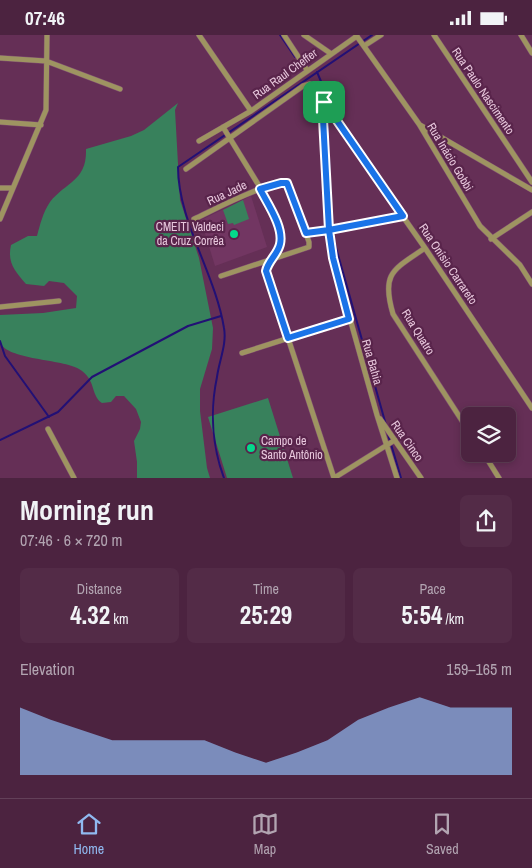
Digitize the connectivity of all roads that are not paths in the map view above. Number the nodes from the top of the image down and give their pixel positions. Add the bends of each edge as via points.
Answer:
1 (47, 35) edge
2 (199, 35) edge
3 (284, 35) edge
4 (304, 35) edge
5 (381, 35) edge
6 (434, 35) edge
7 (521, 35) edge
8 (356, 36) edge
9 (364, 46) junction
10 (330, 53) junction
11 (532, 53) edge
12 (0, 58) edge
13 (46, 61) junction
14 (307, 70) junction
15 (120, 89) dead end
16 (323, 101) junction
17 (251, 111) junction
18 (0, 122) edge
19 (419, 124) junction
20 (41, 125) junction
21 (224, 127) junction
22 (229, 136) junction
23 (198, 141) dead end
24 (186, 169) dead end
25 (532, 182) edge
26 (0, 188) edge
27 (13, 188) junction
28 (260, 189) junction
29 (532, 190) edge
30 (532, 212) edge
31 (403, 216) junction
32 (0, 219) edge
33 (194, 219) dead end
34 (329, 230) junction
35 (306, 233) junction
36 (491, 239) junction
37 (425, 248) junction
38 (272, 258) junction
39 (221, 276) dead end
40 (532, 284) edge
41 (59, 301) dead end
42 (0, 307) edge
43 (349, 319) junction
44 (288, 338) junction
45 (242, 353) dead end
46 (532, 408) edge
47 (377, 415) junction
48 (461, 419) edge
49 (48, 429) dead end
50 (396, 440) junction
51 (386, 444) junction
52 (489, 462) edge
53 (74, 478) edge
54 (334, 478) edge
55 (397, 478) edge
56 (421, 478) edge
57 (499, 478) edge

1 - 13 street
2 - 17 street
3 - 14 street
4 - 10 street
5 - 9 street
6 - 25 street, Rua Paulo Nascimento
7 - 11 street
8 - 9 street, Rua Inácio Gobbi
8 - 10 street, Rua Raul Cheffer
9 - 19 street, Rua Inácio Gobbi
10 - 14 street, Rua Raul Cheffer
12 - 13 street
13 - 15 street
13 - 20 street via 46,110
14 - 17 street, Rua Raul Cheffer
16 - 22 street, Rua Onísio Carrareto via 312,87 306,85
16 - 31 street, Rua Onísio Carrareto
16 - 34 street, Rua Bahia
17 - 21 street, Rua Raul Cheffer
18 - 20 street
19 - 29 street
19 - 36 street, Rua Inácio Gobbi
20 - 27 street
21 - 22 street
21 - 23 street, Rua Raul Cheffer
22 - 24 street, Rua Onísio Carrareto
22 - 28 street
26 - 27 street
27 - 32 street
28 - 33 street, Rua Jade
28 - 35 street, Rua Jade via 281,183 288,185
30 - 36 street
31 - 34 street
31 - 37 street, Rua Onísio Carrareto
34 - 35 street
34 - 43 street, Rua Bahia
35 - 38 street via 308,249
36 - 40 street, Rua Inácio Gobbi via 520,265
37 - 46 street, Rua Onísio Carrareto
37 - 48 street, Rua Quatro via 391,275 387,287 389,299 394,314
38 - 39 street
38 - 44 street via 266,271
41 - 42 street
43 - 44 street
43 - 47 street, Rua Bahia
44 - 45 street
44 - 54 street
47 - 50 street, Rua Cinco
47 - 51 street, Rua Bahia
49 - 53 street
50 - 51 street
50 - 56 street, Rua Cinco
51 - 54 street
51 - 55 street, Rua Bahia
52 - 57 street

